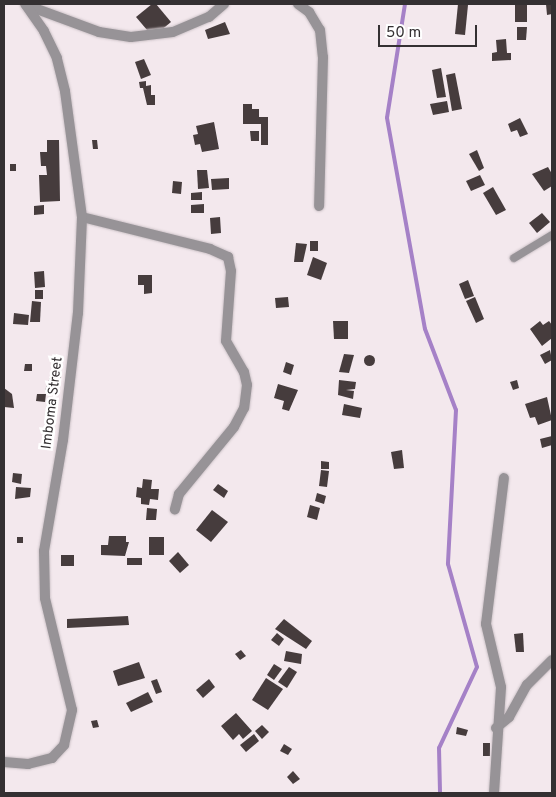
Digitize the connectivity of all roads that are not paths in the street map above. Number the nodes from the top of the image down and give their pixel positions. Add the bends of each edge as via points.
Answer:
1 (26, 4) edge
2 (224, 4) edge
3 (298, 4) edge
4 (319, 206) dead end
5 (82, 217) junction
6 (552, 235) edge
7 (514, 258) dead end
8 (504, 478) dead end
9 (175, 509) dead end
10 (552, 660) edge
11 (496, 728) junction
12 (4, 762) edge
13 (494, 793) edge

1 - 2 street via 99,32 131,37 173,32 209,17
1 - 5 street, Imboma Street via 57,58 65,91
3 - 4 street via 309,12 320,30 323,57
5 - 9 street via 210,249 228,257 231,271 226,341 244,372 244,408 234,428 184,488
5 - 12 street, Imboma Street via 78,313 63,440 44,551 45,598 72,710 69,731 64,744 52,758 28,764
6 - 7 lane
8 - 11 street via 486,624 501,687
10 - 11 street via 527,685 509,717
11 - 13 street

